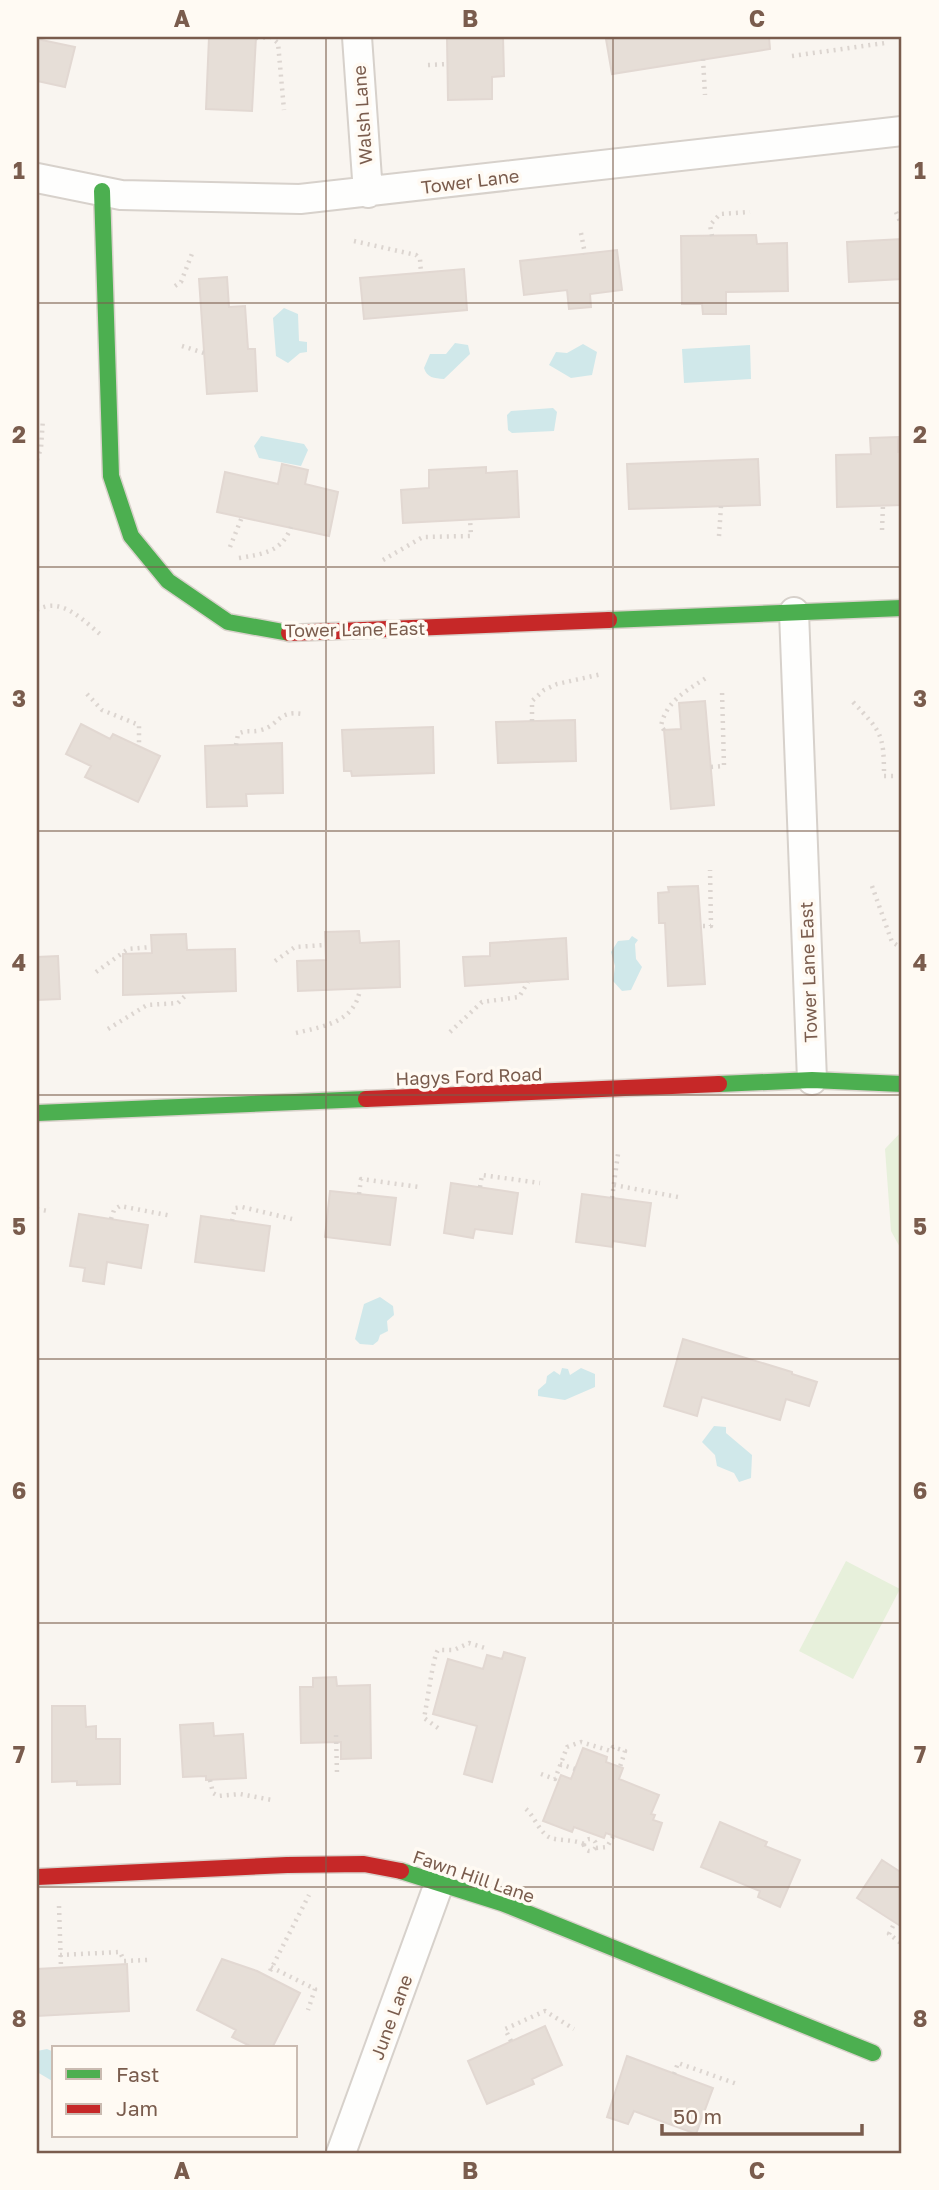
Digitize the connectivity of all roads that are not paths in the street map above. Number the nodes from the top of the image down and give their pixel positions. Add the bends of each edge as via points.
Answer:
1 (357, 37) edge
2 (902, 131) edge
3 (37, 178) edge
4 (102, 191) junction
5 (368, 193) junction
6 (902, 608) edge
7 (794, 612) junction
8 (812, 1080) junction
9 (902, 1084) edge
10 (37, 1113) edge
11 (37, 1877) edge
12 (440, 1881) junction
13 (873, 2053) dead end
14 (341, 2153) edge

1 - 5 street, Walsh Lane
2 - 5 street, Tower Lane
3 - 4 street, Tower Lane
4 - 5 street, Tower Lane via 300,199
4 - 7 street, Tower Lane East via 111,476 129,534 182,594 229,622 290,633
6 - 7 street, Tower Lane East
7 - 8 street, Tower Lane East
8 - 9 street, Hagys Ford Road
8 - 10 street, Hagys Ford Road
11 - 12 street, Fawn Hill Lane via 320,1864 391,1868
12 - 13 street, Fawn Hill Lane
12 - 14 street, June Lane

